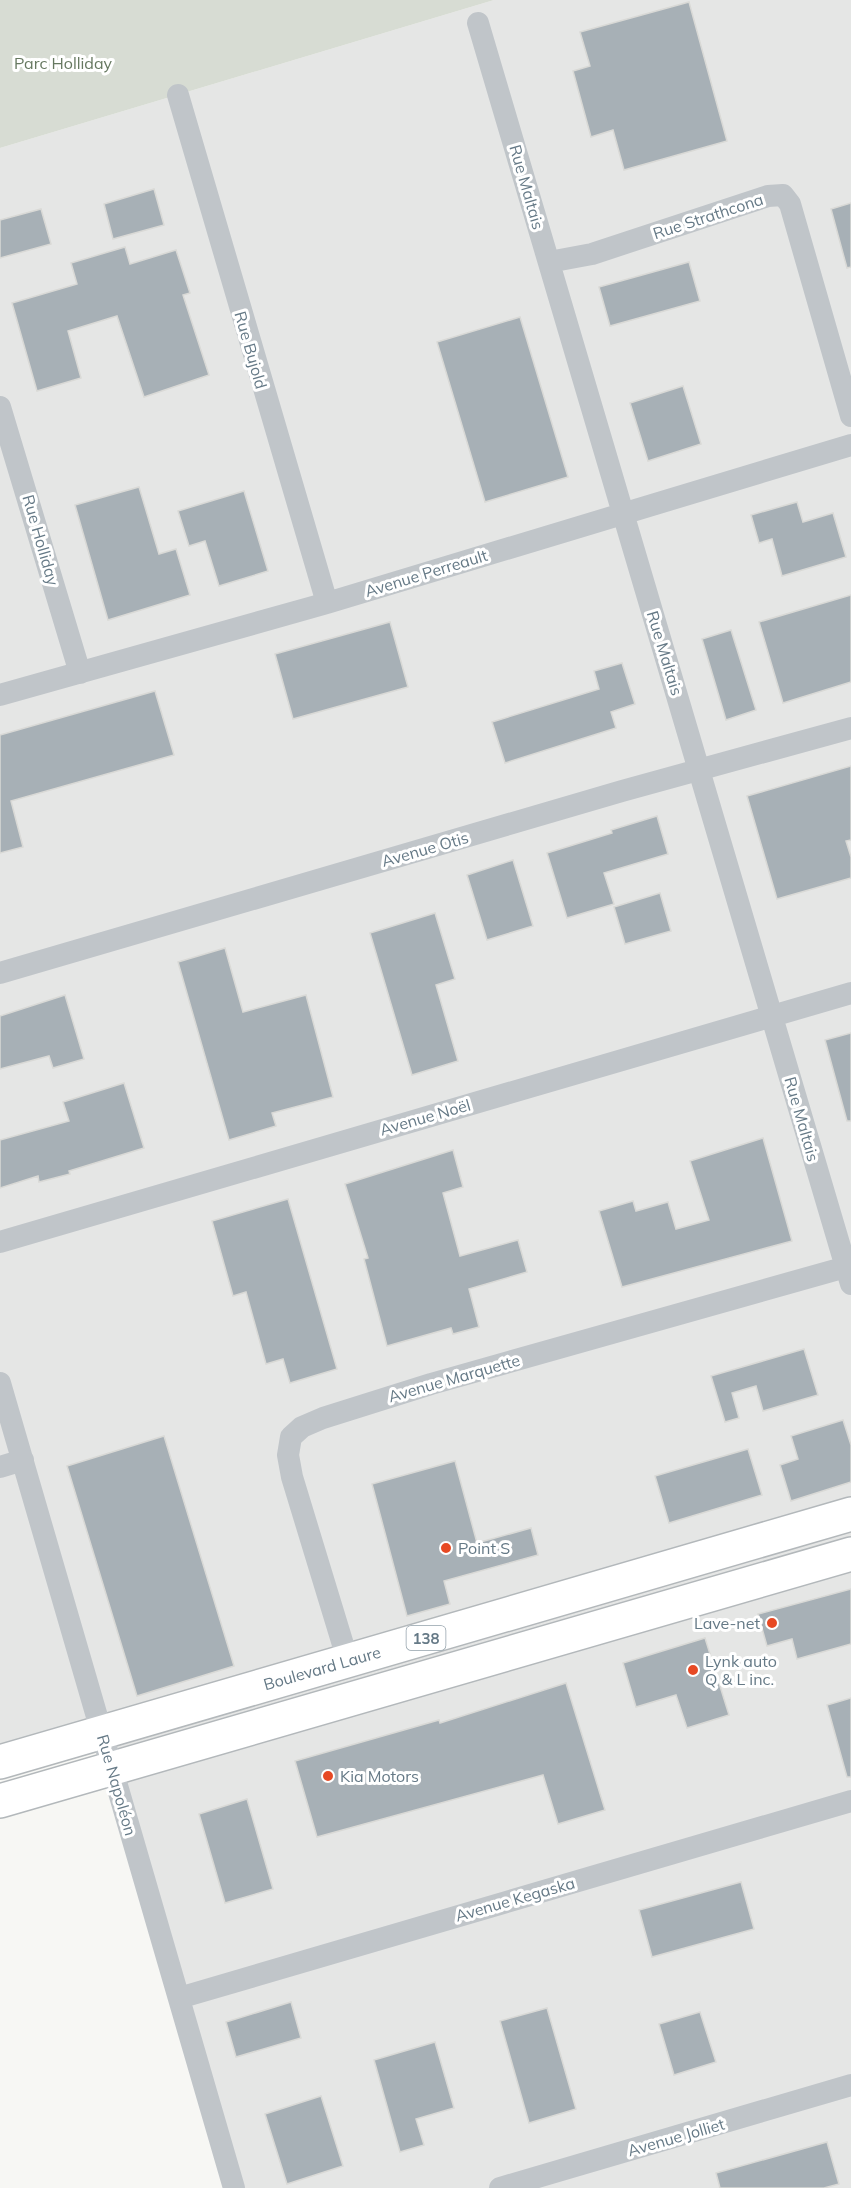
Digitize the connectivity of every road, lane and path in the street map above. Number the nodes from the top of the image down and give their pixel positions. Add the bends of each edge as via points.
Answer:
1 (478, 23) dead end
2 (178, 95) dead end
3 (549, 262) junction
4 (0, 407) edge
5 (851, 416) edge
6 (851, 445) edge
7 (623, 513) junction
8 (327, 603) junction
9 (80, 673) junction
10 (0, 696) edge
11 (851, 728) edge
12 (700, 772) junction
13 (0, 973) edge
14 (851, 993) edge
15 (772, 1016) junction
16 (0, 1242) edge
17 (849, 1276) edge
18 (0, 1383) edge
19 (23, 1460) junction
20 (0, 1467) edge
21 (851, 1514) edge
22 (851, 1554) edge
23 (348, 1660) junction
24 (102, 1732) junction
25 (0, 1762) edge
26 (112, 1768) junction
27 (0, 1801) edge
28 (851, 1801) edge
29 (179, 1998) junction
30 (851, 2085) edge
31 (234, 2188) edge
32 (500, 2188) edge

1 - 3 street, Rue Maltais
2 - 8 street, Rue Bujold
3 - 5 street, Rue Strathcona via 592,254 768,196 783,195 790,204
3 - 7 street, Rue Maltais
4 - 9 street, Rue Holliday
6 - 7 street, Avenue Perreault
7 - 8 street, Avenue Perreault
7 - 12 street, Rue Maltais
8 - 9 street, Avenue Perreault
9 - 10 street, Avenue Perreault
11 - 12 street, Avenue Otis
12 - 13 street, Avenue Otis via 622,791
12 - 15 street, Rue Maltais
14 - 15 street, Avenue Noël
15 - 16 street, Avenue Noël
15 - 17 street, Rue Maltais
17 - 23 street, Avenue Marquette via 431,1384 302,1427 291,1437 288,1455 292,1477
18 - 19 street, Rue Napoléon
19 - 20 street
19 - 24 street, Rue Napoléon
21 - 23 highway, Boulevard Laure / 138
22 - 26 highway, 138
23 - 24 highway, Boulevard Laure / 138
24 - 25 highway, Boulevard Laure / 138
24 - 26 street, Rue Napoléon
26 - 27 highway, 138
26 - 29 street, Rue Napoléon
28 - 29 street, Avenue Kegaska
29 - 31 street, Rue Napoléon
30 - 32 street, Avenue Jolliet

